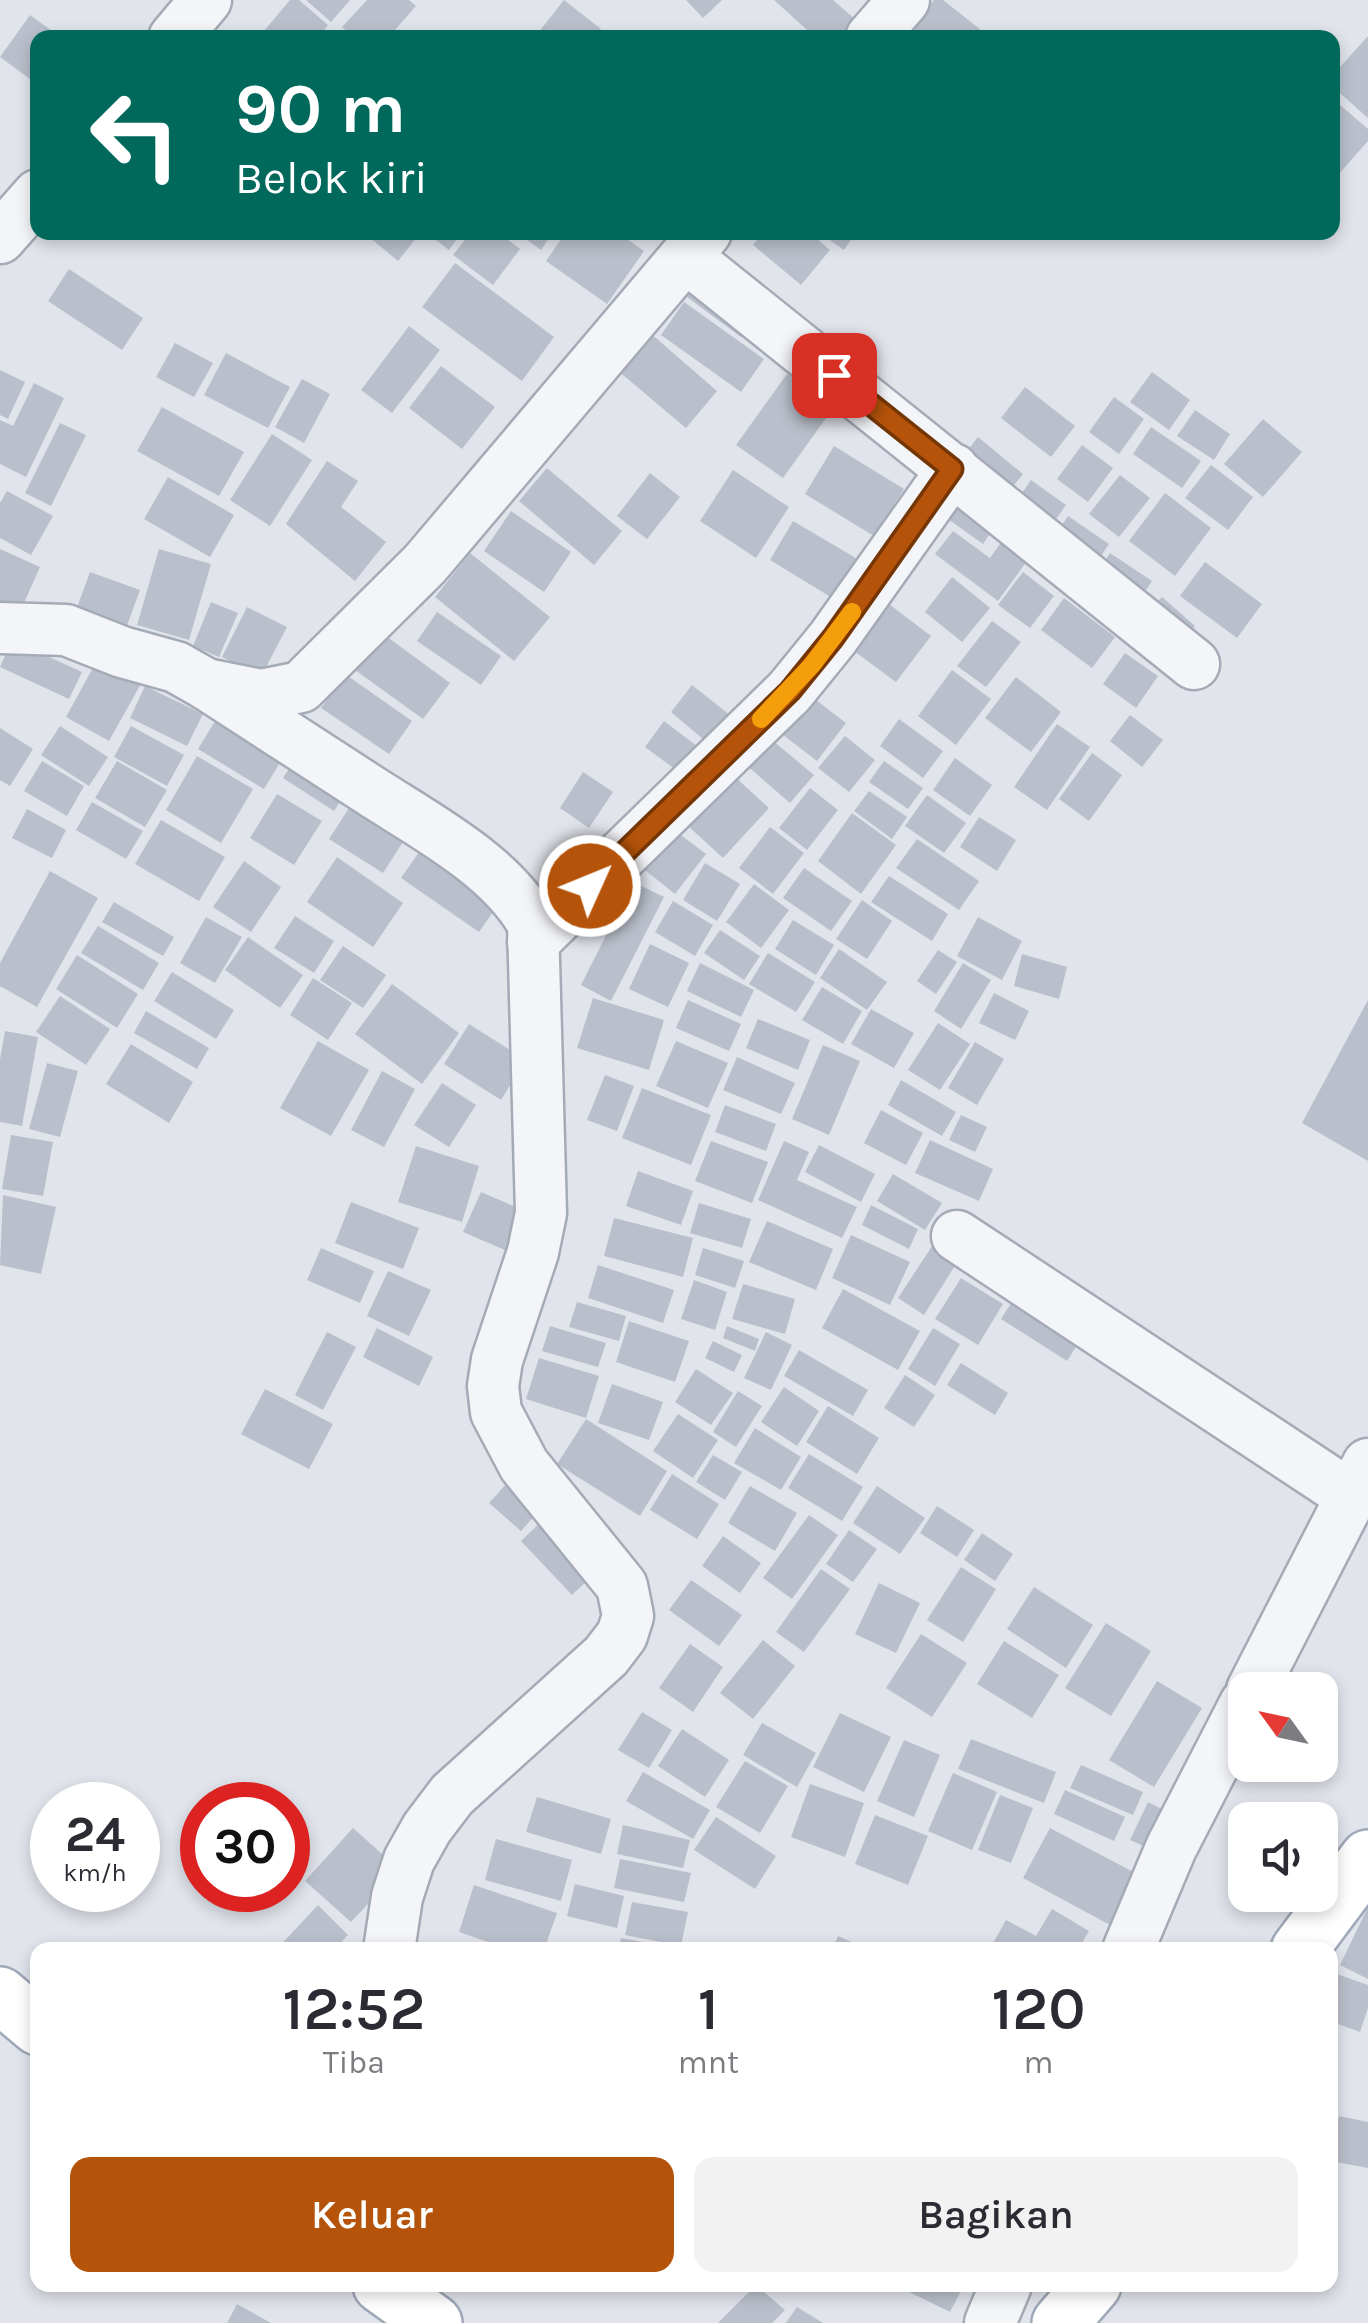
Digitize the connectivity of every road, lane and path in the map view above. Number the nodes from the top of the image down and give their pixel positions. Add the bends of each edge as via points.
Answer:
1 (206, 0) edge
2 (904, 0) edge
3 (181, 30) edge
4 (879, 30) edge
5 (30, 204) edge
6 (0, 238) edge
7 (696, 245) edge
8 (952, 469) junction
9 (0, 628) edge
10 (1194, 664) dead end
11 (206, 684) junction
12 (534, 942) junction
13 (957, 1236) dead end
14 (1359, 1480) edge
15 (1261, 1672) edge
16 (1228, 1737) edge
17 (1368, 1858) edge
18 (391, 1942) edge
19 (1131, 1942) edge
20 (1305, 1942) edge
21 (0, 1995) edge
22 (30, 2020) edge
23 (391, 2292) edge
24 (1003, 2292) edge
25 (1087, 2292) edge
26 (434, 2323) edge
27 (990, 2323) edge
28 (1060, 2323) edge

1 - 3 street
2 - 4 street
5 - 6 street
7 - 8 street
7 - 11 street via 425,564 301,687 261,696
8 - 10 street
8 - 12 street via 790,691
9 - 11 street via 66,630 176,667
11 - 12 street via 438,832 523,906
12 - 18 street via 541,1213 498,1360 496,1412 524,1465 622,1586 628,1616 606,1656 452,1795 427,1828 403,1878
13 - 14 street
14 - 15 street
16 - 19 street
17 - 20 main road
21 - 22 main road
23 - 26 main road
24 - 27 street
25 - 28 main road

